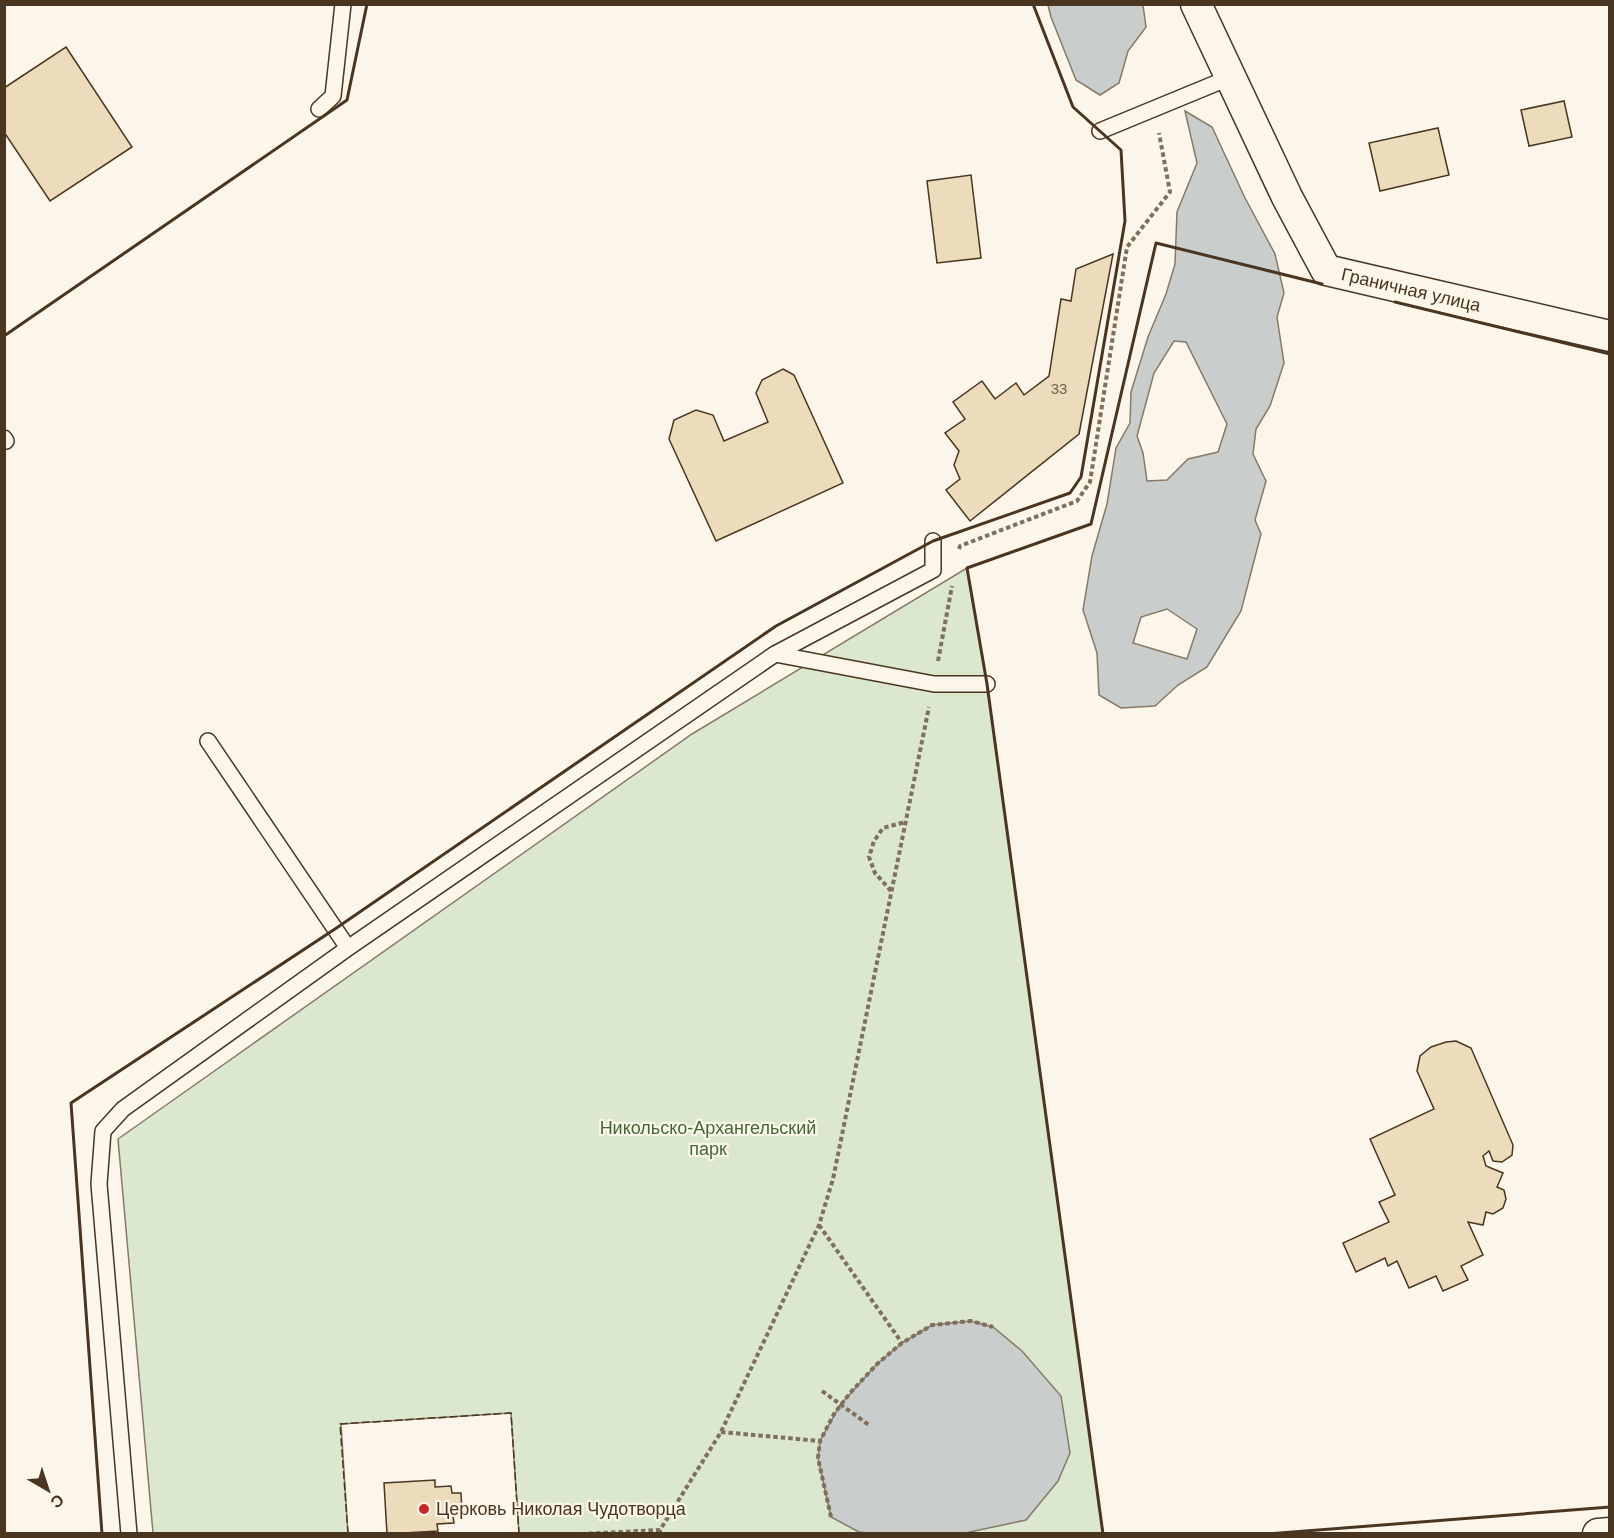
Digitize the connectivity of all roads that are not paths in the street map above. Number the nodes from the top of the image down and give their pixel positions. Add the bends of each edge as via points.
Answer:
1 (343, 4) edge
2 (1196, 4) edge
3 (1231, 77) junction
4 (319, 109) dead end
5 (1100, 131) dead end
6 (1610, 336) edge
7 (933, 541) dead end
8 (775, 654) junction
9 (987, 684) dead end
10 (208, 741) dead end
11 (348, 948) junction
12 (129, 1533) edge
13 (1598, 1533) edge
14 (1610, 1533) edge

1 - 4 lane via 333,96
2 - 3 street, Граничная улица
3 - 5 lane
3 - 6 street, Граничная улица via 1326,270
7 - 8 lane via 933,570
8 - 9 lane via 934,684
8 - 11 lane
10 - 11 lane
11 - 12 lane via 123,1109 103,1131 99,1184
13 - 14 street

